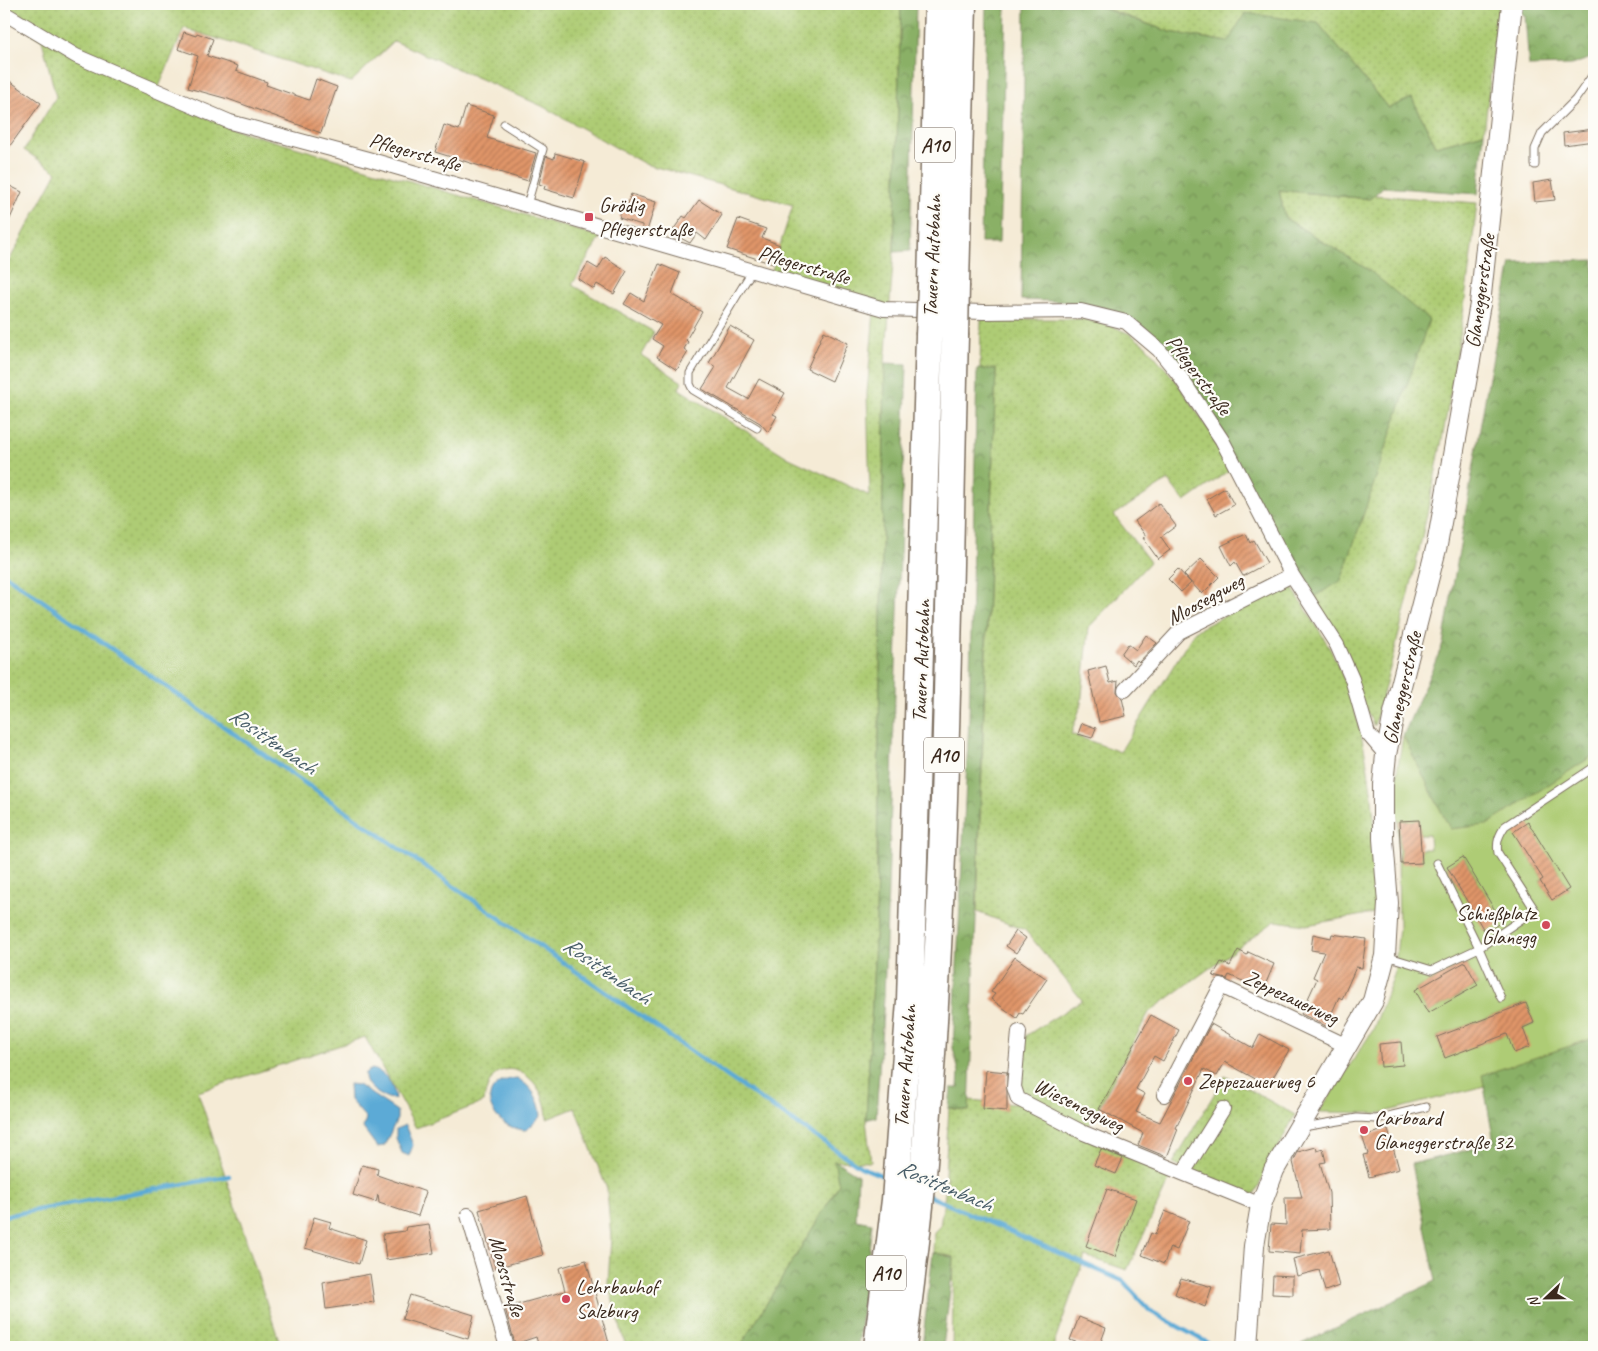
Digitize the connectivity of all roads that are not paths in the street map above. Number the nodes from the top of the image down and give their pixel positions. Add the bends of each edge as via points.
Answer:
1 (938, 4) edge
2 (964, 4) edge
3 (1512, 4) edge
4 (4, 13) edge
5 (1594, 73) edge
6 (504, 124) dead end
7 (1535, 166) dead end
8 (526, 205) junction
9 (752, 271) junction
10 (944, 285) junction
11 (942, 335) junction
12 (757, 428) dead end
13 (1292, 575) junction
14 (1125, 690) dead end
15 (1386, 755) junction
16 (1594, 767) edge
17 (1437, 863) dead end
18 (1479, 948) junction
19 (1385, 956) junction
20 (1501, 998) dead end
21 (1019, 1032) dead end
22 (1347, 1046) junction
23 (1164, 1095) dead end
24 (1426, 1107) dead end
25 (1223, 1109) dead end
26 (1299, 1127) junction
27 (1183, 1173) junction
28 (1261, 1205) junction
29 (468, 1215) dead end
30 (507, 1347) edge
31 (877, 1347) edge
32 (903, 1347) edge
33 (1247, 1347) edge

1 - 10 highway, Tauern Autobahn / A10
2 - 10 highway, Tauern Autobahn / A10
3 - 15 street, Glaneggerstraße via 1480,304 1437,546
4 - 8 street, Pflegerstraße via 76,56 230,122
5 - 7 lane via 1575,100 1542,133 1535,149
6 - 8 lane via 543,149
8 - 9 street, Pflegerstraße
9 - 12 lane via 690,373 690,384 693,390
9 - 13 street, Pflegerstraße via 884,309 1081,311 1126,322 1159,350 1194,396 1222,440
10 - 11 highway, Tauern Autobahn / A10, bridge
11 - 31 highway, Tauern Autobahn / A10 via 910,991 895,1200
11 - 32 highway, Tauern Autobahn / A10 via 942,841 923,1173
13 - 14 street, Mooseggweg via 1179,632
13 - 15 street, Pflegerstraße via 1337,645 1352,678 1368,734
15 - 19 street, Glaneggerstraße via 1383,839 1388,903
16 - 18 lane via 1505,826 1499,836 1498,853 1535,910
17 - 18 lane
18 - 19 lane via 1432,970
18 - 20 lane
19 - 22 street, Glaneggerstraße via 1372,1001
21 - 27 street, Wieseneggweg via 1014,1087 1018,1099 1084,1133
22 - 23 street, Zeppezauerweg via 1221,986
22 - 26 street, Glaneggerstraße
24 - 26 lane via 1376,1119 1357,1118
25 - 27 street
26 - 28 street, Glaneggerstraße via 1274,1170
27 - 28 street, Wieseneggweg
28 - 33 street, Glaneggerstraße via 1254,1246
29 - 30 street, Moosstraße

